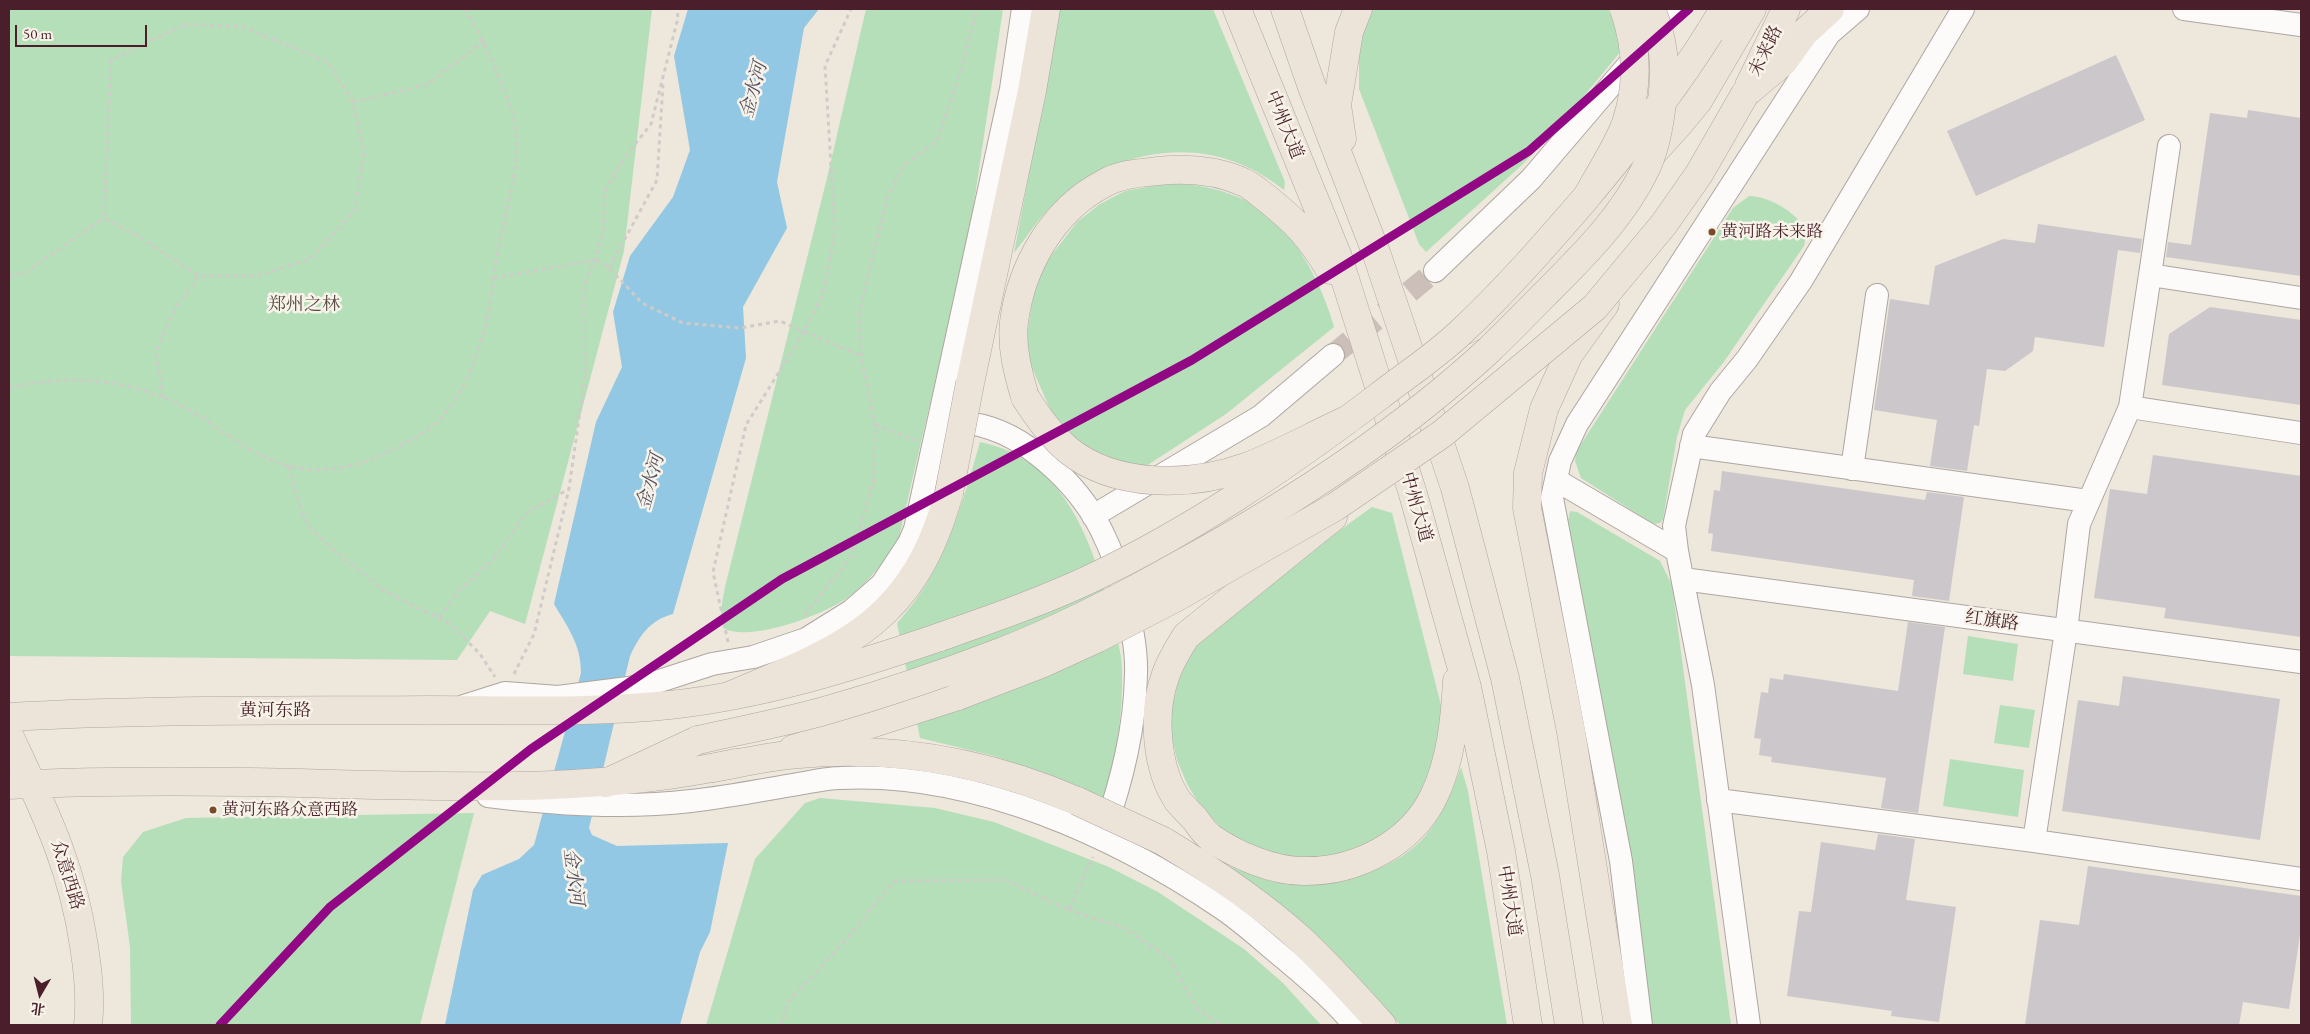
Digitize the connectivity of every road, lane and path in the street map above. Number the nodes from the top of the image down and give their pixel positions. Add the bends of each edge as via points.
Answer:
1 (464, 9) edge
2 (677, 9) edge
3 (851, 9) edge
4 (977, 9) edge
5 (1023, 9) edge
6 (1046, 9) edge
7 (1237, 9) edge
8 (1285, 9) edge
9 (1358, 9) edge
10 (1624, 9) edge
11 (1652, 9) edge
12 (1670, 9) edge
13 (1724, 9) edge
14 (1752, 9) edge
15 (1786, 9) edge
16 (1830, 9) edge
17 (1858, 9) edge
18 (1963, 9) edge
19 (2184, 9) edge
20 (2301, 25) edge
21 (484, 41) junction
22 (663, 74) junction
23 (1745, 94) junction
24 (353, 102) junction
25 (2169, 146) dead end
26 (1347, 178) junction
27 (1588, 195) junction
28 (104, 218) junction
29 (1664, 224) junction
30 (595, 260) junction
31 (608, 268) junction
32 (1435, 271) tunnel mouth
33 (2150, 275) junction
34 (9, 276) edge
35 (199, 276) junction
36 (494, 278) junction
37 (1877, 295) dead end
38 (2301, 298) edge
39 (1355, 311) junction
40 (804, 332) junction
41 (1459, 334) junction
42 (1334, 355) tunnel mouth
43 (861, 356) junction
44 (9, 388) edge
45 (163, 397) junction
46 (2130, 407) junction
47 (940, 418) junction
48 (1349, 419) junction
49 (875, 425) junction
50 (2301, 433) edge
51 (1691, 446) junction
52 (933, 447) junction
53 (288, 466) junction
54 (1394, 466) junction
55 (1852, 468) junction
56 (1556, 480) junction
57 (569, 489) junction
58 (2088, 501) junction
59 (1093, 516) junction
60 (1677, 550) junction
61 (1683, 579) junction
62 (439, 618) junction
63 (2066, 630) junction
64 (798, 641) junction
65 (729, 645) dead end
66 (1458, 654) junction
67 (2301, 662) edge
68 (505, 692) junction
69 (731, 695) junction
70 (550, 704) junction
71 (452, 710) junction
72 (9, 717) edge
73 (9, 735) edge
74 (712, 768) junction
75 (20, 784) edge
76 (609, 795) junction
77 (1718, 800) junction
78 (1101, 840) junction
79 (2034, 841) junction
80 (2301, 880) edge
81 (1069, 910) junction
82 (88, 1025) edge
83 (781, 1025) edge
84 (1220, 1025) edge
85 (1354, 1025) edge
86 (1382, 1025) edge
87 (1528, 1025) edge
88 (1569, 1025) edge
89 (1618, 1025) edge
90 (1641, 1025) edge
91 (1749, 1025) edge

1 - 21 path
2 - 22 path via 678,18
3 - 40 path via 825,66 835,232 823,294
4 - 43 path via 937,141 904,165 887,199 859,313
5 - 47 street via 1011,89
6 - 69 main road, bridge via 949,493 941,521 917,574 869,627 816,659
7 - 39 main road, 中州大道 via 1338,257
8 - 26 main road
9 - 26 main road via 1350,32 1337,105
10 - 27 main road, bridge via 1636,63 1633,93 1626,123
11 - 76 main road, bridge via 1663,53 1663,85 1656,136 1647,167 1624,204 1587,251 1489,350 1420,409 1350,461 1239,532 1108,604 1000,652 920,681 829,710 698,740
12 - 32 street via 1647,43 1531,179
13 - 27 main road, bridge via 1685,72
14 - 41 main road, bridge via 1698,101 1678,125 1512,308
15 - 23 main road, 未来路
16 - 23 main road via 1804,33 1783,62
17 - 56 street via 1829,34 1577,424 1560,460
18 - 51 street via 1801,281 1707,411
19 - 20 street
21 - 24 path via 426,84
21 - 36 path via 515,120 517,142
22 - 30 path via 651,124 625,157 605,191 604,234
22 - 31 path via 658,180
23 - 29 main road, bridge
24 - 28 path via 328,62 243,26 186,24 111,60
24 - 35 path via 364,152 355,210 310,258 257,276
25 - 33 street
26 - 88 main road via 1377,255 1443,450 1473,554 1509,697 1545,875
27 - 41 main road, bridge
28 - 34 path via 25,272
28 - 35 path
29 - 54 main road, bridge via 1595,307 1442,434
29 - 89 main road, bridge via 1569,354 1544,409 1528,473 1527,508 1532,542 1571,732
30 - 31 path
30 - 36 path
30 - 57 path via 584,292 585,376
31 - 40 path via 642,302 683,323 740,328 780,321
33 - 38 street
33 - 46 street
35 - 45 path via 176,307 156,351
36 - 53 path via 489,309 470,371 456,400 440,420 415,438 369,461 322,470
37 - 55 street
39 - 48 main road, bridge via 1313,242 1293,219 1245,182 1209,171 1169,170 1132,173 1103,183 1073,204 1050,230 1031,262 1020,292 1014,324 1015,363 1025,397 1042,422 1067,449 1089,464 1122,476 1168,480 1204,477 1245,467
39 - 66 main road, 中州大道 via 1413,494
40 - 43 path
40 - 65 path via 746,425 713,572
41 - 48 main road, bridge
42 - 59 street via 1261,416
43 - 49 path
44 - 45 path via 63,380 97,381
45 - 53 path via 189,410 244,448
46 - 50 street
46 - 58 street
47 - 52 street
47 - 59 street via 984,426 1022,444 1075,490
48 - 69 main road, bridge via 1198,522 1040,601 940,638 836,671
49 - 52 path
49 - 64 path via 874,478 851,557 802,619
51 - 55 street
51 - 60 street via 1674,526
52 - 64 street via 915,529 882,584 851,611
53 - 62 path via 310,528 383,590
54 - 66 main road, bridge via 1186,636 1165,676 1157,714 1158,743 1166,775 1178,801 1210,837 1239,854 1270,865 1302,871 1320,870 1379,854 1411,828 1435,796 1449,753
54 - 74 main road, bridge via 1335,507 1177,597 1041,664 869,726 780,754
55 - 58 street
56 - 60 street
56 - 90 street via 1552,498 1621,861
57 - 62 path via 526,513 494,559 460,590
57 - 68 path via 534,634
58 - 63 street via 2079,524
59 - 78 street via 1118,572 1131,625 1136,672 1129,751
60 - 61 street
61 - 63 street, 红旗路
61 - 77 street
62 - 68 path via 450,624 480,654
63 - 67 street, 红旗路
63 - 79 street
64 - 70 street via 753,657 712,664 644,686
66 - 87 main road, 中州大道 via 1501,851
68 - 70 street
68 - 71 street
69 - 70 main road, 黄河东路 via 627,708
70 - 71 main road, 黄河东路
71 - 72 main road, 黄河东路 via 94,712
73 - 75 main road, 众意西路
74 - 76 main road
74 - 86 main road, bridge via 798,754 913,754 994,770 1038,784 1163,841 1232,885 1300,940
75 - 76 main road via 122,781 395,785
75 - 82 main road, 众意西路 via 58,840 78,906 87,961
76 - 78 street via 689,801 839,778 881,779 935,784 994,798
77 - 79 street
77 - 91 street
78 - 81 path
78 - 85 street via 1159,868 1225,910 1344,1012
79 - 80 street
81 - 83 path via 1005,880 894,881 788,1002
81 - 84 path via 1124,928 1169,958 1196,1007

